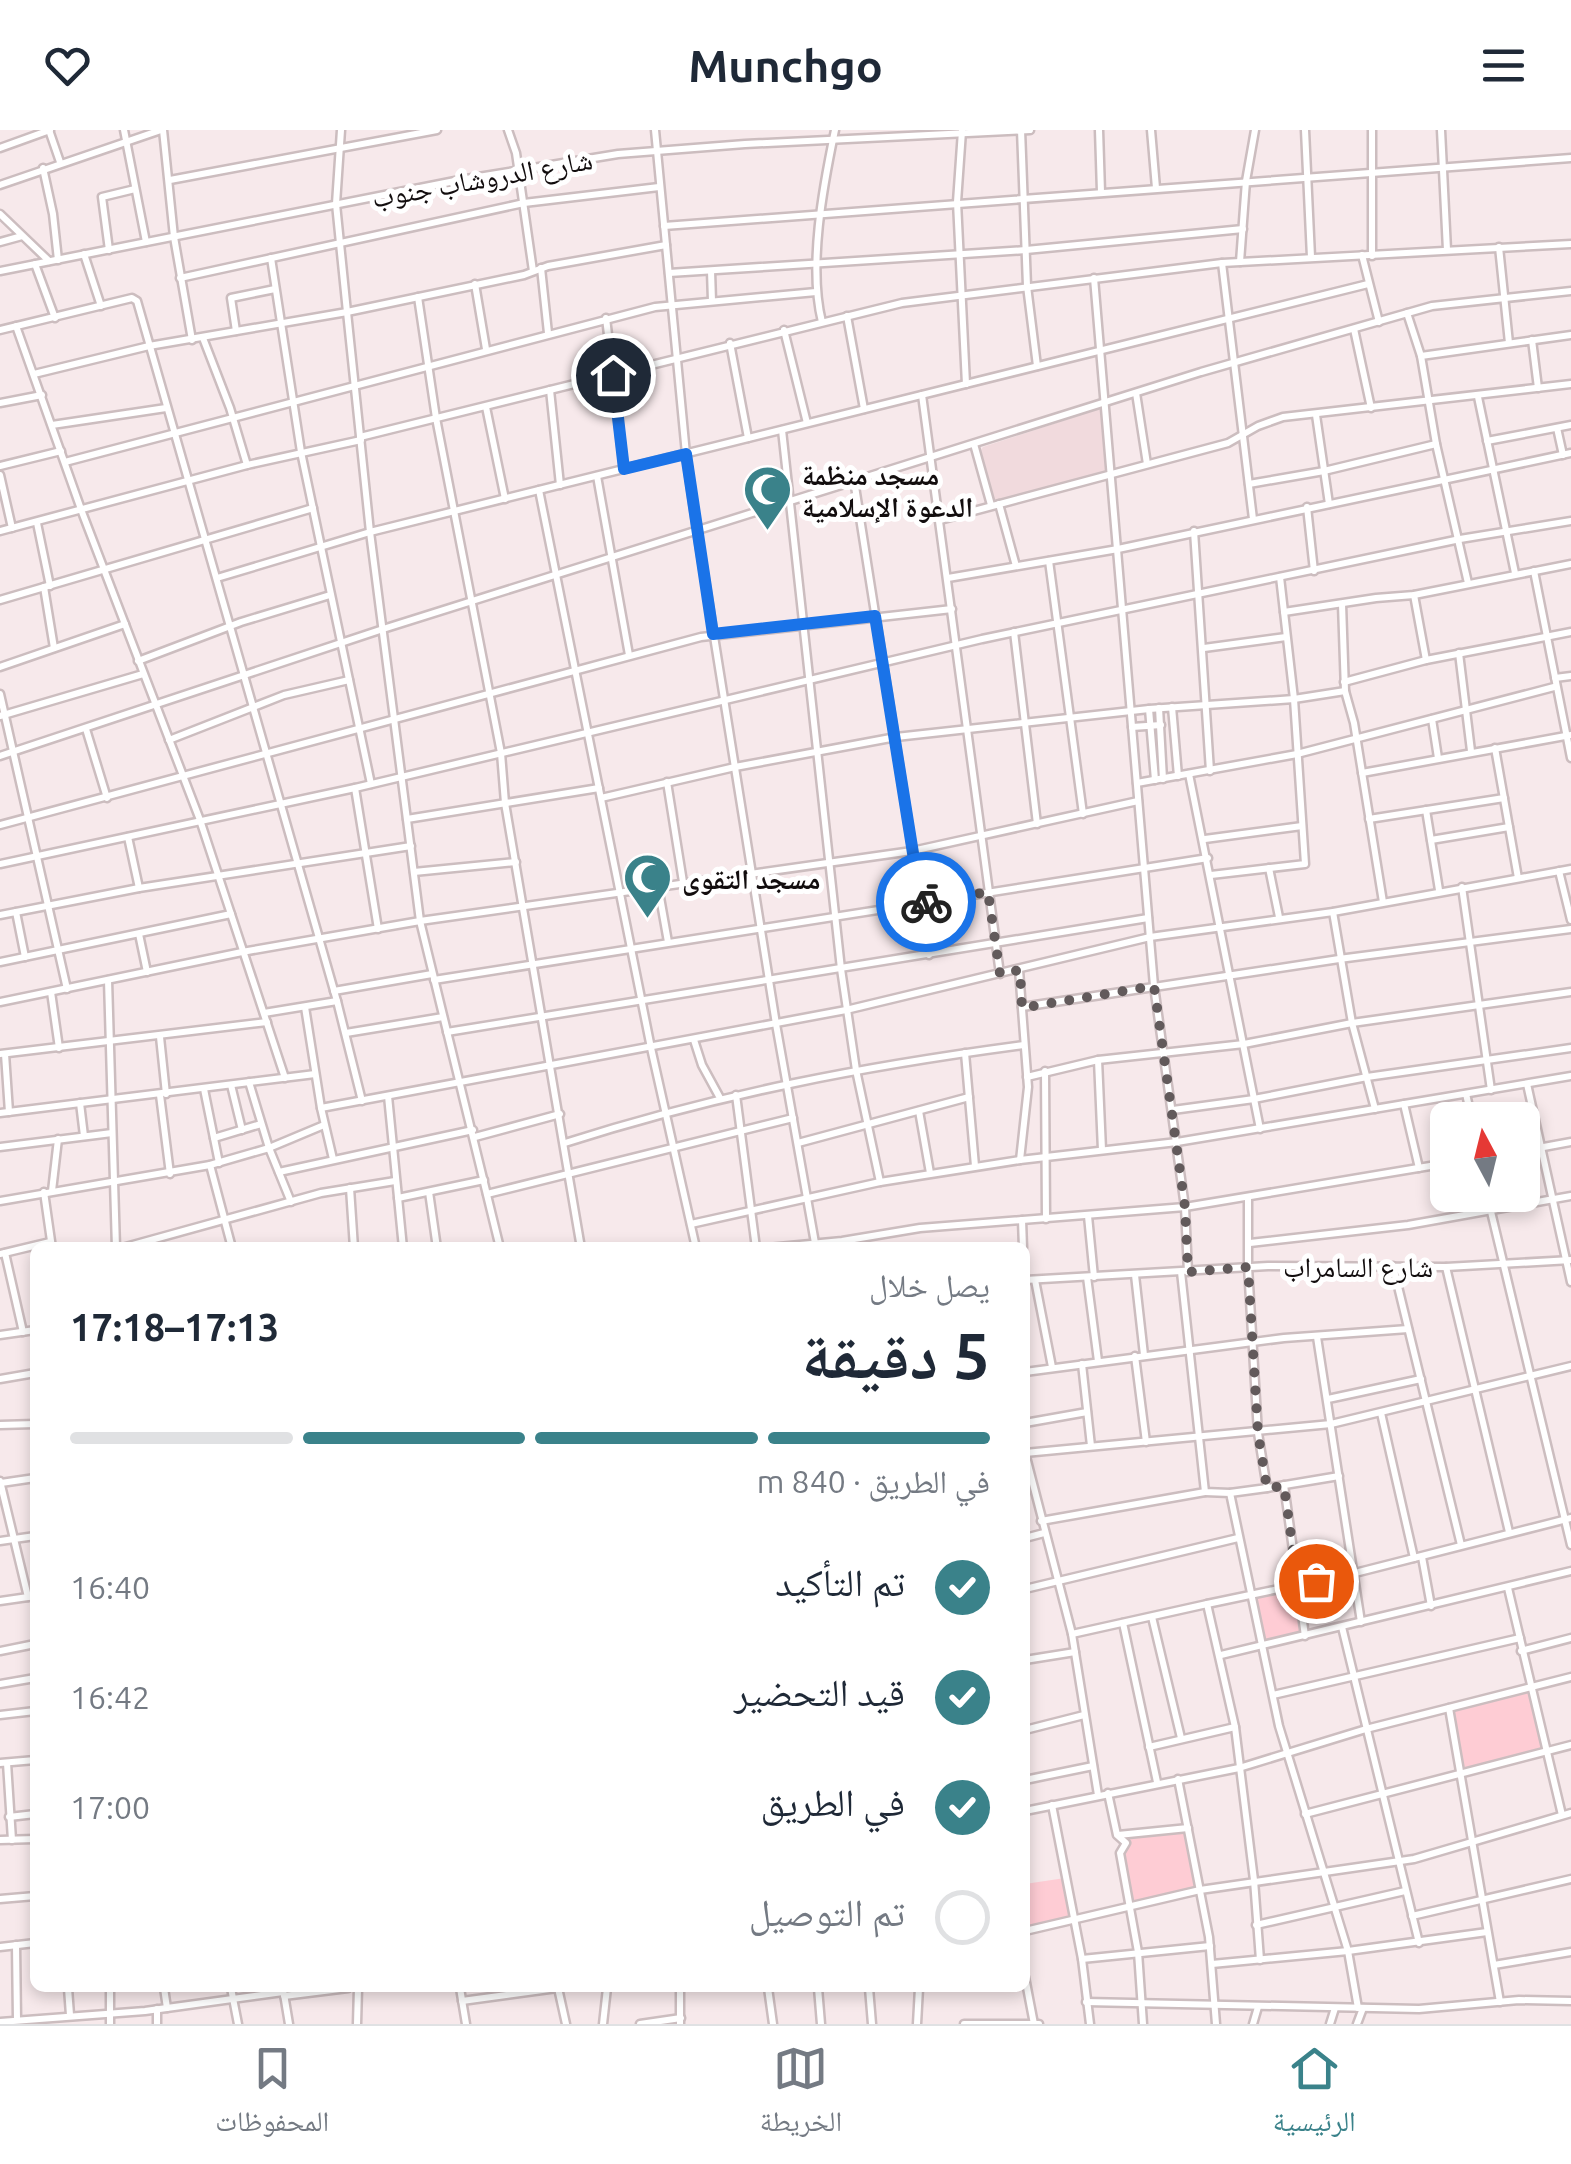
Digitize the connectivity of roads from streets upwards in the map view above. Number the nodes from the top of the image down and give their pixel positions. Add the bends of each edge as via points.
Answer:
1 (50, 130) edge
2 (124, 130) edge
3 (162, 130) edge
4 (341, 130) edge
5 (437, 130) edge
6 (508, 130) edge
7 (655, 130) edge
8 (835, 130) edge
9 (1021, 130) edge
10 (1030, 130) edge
11 (1099, 130) edge
12 (1152, 130) edge
13 (1255, 130) edge
14 (1305, 130) edge
15 (1372, 130) edge
16 (1441, 130) edge
17 (962, 132) edge
18 (128, 140) junction
19 (833, 140) junction
20 (340, 147) junction
21 (0, 148) edge
22 (656, 150) junction
23 (1571, 158) edge
24 (60, 162) junction
25 (1443, 166) junction
26 (43, 168) junction
27 (519, 169) junction
28 (1372, 172) junction
29 (1306, 176) junction
30 (170, 180) junction
31 (1246, 182) junction
32 (0, 185) edge
33 (659, 188) junction
34 (1156, 188) junction
35 (135, 189) junction
36 (1101, 192) junction
37 (1024, 198) junction
38 (524, 202) junction
39 (957, 202) junction
40 (336, 204) junction
41 (823, 213) junction
42 (0, 214) edge
43 (664, 226) junction
44 (1242, 228) junction
45 (22, 236) junction
46 (174, 236) junction
47 (0, 242) edge
48 (146, 242) junction
49 (1571, 244) edge
50 (341, 245) junction
51 (666, 245) junction
52 (1499, 248) junction
53 (109, 250) junction
54 (1026, 250) junction
55 (1448, 250) junction
56 (84, 254) junction
57 (959, 254) junction
58 (1367, 256) junction
59 (1311, 257) junction
60 (272, 258) junction
61 (58, 260) junction
62 (48, 262) junction
63 (1240, 262) junction
64 (1222, 263) junction
65 (35, 264) junction
66 (817, 265) junction
67 (537, 270) junction
68 (711, 271) junction
69 (0, 272) edge
70 (668, 273) junction
71 (180, 278) junction
72 (1094, 278) junction
73 (476, 284) junction
74 (1368, 284) junction
75 (1027, 286) junction
76 (276, 289) junction
77 (1571, 290) edge
78 (816, 292) junction
79 (963, 295) junction
80 (418, 296) junction
81 (1503, 296) junction
82 (712, 301) junction
83 (671, 304) junction
84 (101, 306) junction
85 (347, 312) junction
86 (1407, 313) junction
87 (847, 316) junction
88 (55, 318) junction
89 (606, 318) junction
90 (1228, 319) junction
91 (281, 322) junction
92 (822, 322) junction
93 (1379, 322) junction
94 (16, 326) junction
95 (1354, 329) junction
96 (0, 330) edge
97 (236, 330) junction
98 (784, 330) junction
99 (548, 333) junction
100 (1571, 335) edge
101 (203, 338) junction
102 (192, 340) junction
103 (1532, 340) junction
104 (1509, 343) junction
105 (730, 344) junction
106 (149, 346) junction
107 (486, 350) junction
108 (1099, 351) junction
109 (1421, 356) junction
110 (676, 358) junction
111 (429, 364) junction
112 (1236, 364) junction
113 (1036, 366) junction
114 (34, 374) junction
115 (613, 375) junction
116 (966, 384) junction
117 (1571, 384) edge
118 (355, 386) junction
119 (1538, 388) junction
120 (550, 390) junction
121 (1136, 392) junction
122 (42, 395) junction
123 (922, 395) junction
124 (1478, 396) junction
125 (1430, 401) junction
126 (294, 402) junction
127 (0, 404) edge
128 (1103, 404) junction
129 (486, 407) junction
130 (166, 408) junction
131 (1372, 408) junction
132 (864, 409) junction
133 (1316, 415) junction
134 (234, 418) junction
135 (436, 418) junction
136 (808, 424) junction
137 (52, 425) junction
138 (1571, 425) edge
139 (1557, 428) junction
140 (782, 430) junction
141 (174, 435) junction
142 (1241, 436) junction
143 (360, 438) junction
144 (748, 438) junction
145 (1487, 441) junction
146 (974, 444) junction
147 (1436, 444) junction
148 (61, 451) junction
149 (302, 452) junction
150 (686, 454) junction
151 (1567, 454) edge
152 (932, 456) junction
153 (65, 462) junction
154 (1147, 464) junction
155 (247, 465) junction
156 (0, 466) edge
157 (624, 469) junction
158 (1493, 470) junction
159 (1324, 471) junction
160 (1112, 475) junction
161 (0, 476) edge
162 (597, 476) junction
163 (1445, 478) junction
164 (854, 480) junction
165 (188, 481) junction
166 (1249, 484) junction
167 (560, 485) junction
168 (539, 490) junction
169 (505, 499) junction
170 (789, 501) junction
171 (1329, 504) junction
172 (995, 505) junction
173 (1307, 507) junction
174 (313, 508) junction
175 (454, 511) junction
176 (82, 512) junction
177 (1253, 519) junction
178 (940, 520) junction
179 (1571, 521) edge
180 (37, 524) junction
181 (12, 528) junction
182 (697, 530) junction
183 (0, 531) edge
184 (1194, 531) junction
185 (370, 532) junction
186 (1507, 532) junction
187 (1460, 539) junction
188 (206, 541) junction
189 (321, 548) junction
190 (1118, 548) junction
191 (612, 557) junction
192 (1049, 561) junction
193 (1571, 564) edge
194 (1016, 566) junction
195 (104, 570) junction
196 (1314, 571) junction
197 (1534, 571) junction
198 (1515, 573) junction
199 (557, 575) junction
200 (1280, 577) junction
201 (217, 578) junction
202 (948, 578) junction
203 (1468, 583) junction
204 (47, 586) junction
205 (1199, 594) junction
206 (1414, 595) junction
207 (330, 596) junction
208 (0, 600) edge
209 (473, 602) junction
210 (1342, 604) junction
211 (952, 608) junction
212 (1121, 610) junction
213 (1284, 612) junction
214 (875, 616) junction
215 (801, 623) junction
216 (1058, 623) junction
217 (124, 624) junction
218 (231, 626) junction
219 (383, 630) junction
220 (1014, 632) junction
221 (1571, 632) edge
222 (713, 634) junction
223 (1546, 636) junction
224 (1286, 637) junction
225 (341, 644) junction
226 (956, 645) junction
227 (54, 648) junction
228 (1204, 648) junction
229 (1458, 653) junction
230 (629, 656) junction
231 (1426, 660) junction
232 (138, 661) junction
233 (882, 662) junction
234 (0, 667) edge
235 (576, 670) junction
236 (142, 674) junction
237 (245, 676) junction
238 (1571, 676) edge
239 (348, 680) junction
240 (809, 680) junction
241 (1554, 683) junction
242 (1345, 686) junction
243 (0, 694) edge
244 (490, 694) junction
245 (1294, 698) junction
246 (725, 699) junction
247 (1206, 704) junction
248 (155, 706) junction
249 (254, 706) junction
250 (1172, 707) junction
251 (1159, 708) junction
252 (1149, 709) junction
253 (1468, 710) junction
254 (1130, 711) junction
255 (2, 716) edge
256 (1071, 719) junction
257 (396, 720) junction
258 (1173, 720) junction
259 (1432, 720) junction
260 (1024, 724) junction
261 (1161, 724) junction
262 (1150, 727) junction
263 (1132, 728) junction
264 (86, 729) junction
265 (358, 730) junction
266 (968, 730) junction
267 (588, 732) junction
268 (1568, 735) edge
269 (896, 737) junction
270 (1356, 739) junction
271 (169, 740) junction
272 (1495, 748) junction
273 (1163, 750) junction
274 (816, 751) junction
275 (12, 752) junction
276 (1472, 752) junction
277 (500, 753) junction
278 (267, 754) junction
279 (1152, 754) junction
280 (1298, 754) junction
281 (0, 756) edge
282 (1438, 758) junction
283 (1571, 758) edge
284 (1134, 759) junction
285 (735, 767) junction
286 (1210, 771) junction
287 (1362, 773) junction
288 (1190, 774) junction
289 (183, 776) junction
290 (402, 776) junction
291 (1178, 776) junction
292 (1159, 780) junction
293 (667, 782) junction
294 (1137, 783) junction
295 (371, 784) junction
296 (355, 788) junction
297 (599, 788) junction
298 (107, 798) junction
299 (601, 798) junction
300 (1504, 798) junction
301 (1138, 801) junction
302 (281, 803) junction
303 (505, 803) junction
304 (1426, 810) junction
305 (1083, 814) junction
306 (30, 818) junction
307 (407, 819) junction
308 (200, 820) junction
309 (1369, 820) junction
310 (1037, 824) junction
311 (0, 825) edge
312 (1302, 826) junction
313 (1509, 827) junction
314 (128, 837) junction
315 (980, 838) junction
316 (1204, 840) junction
317 (1431, 840) junction
318 (410, 846) junction
319 (912, 851) junction
320 (364, 853) junction
321 (38, 856) junction
322 (1208, 858) junction
323 (516, 862) junction
324 (828, 863) junction
325 (0, 864) edge
326 (298, 864) junction
327 (1143, 868) junction
328 (1269, 868) junction
329 (1571, 870) edge
330 (1559, 871) junction
331 (414, 872) junction
332 (752, 874) junction
333 (219, 875) junction
334 (1211, 875) junction
335 (1518, 878) junction
336 (683, 882) junction
337 (658, 886) junction
338 (1462, 887) junction
339 (138, 888) junction
340 (1439, 890) junction
341 (620, 891) junction
342 (988, 892) junction
343 (1384, 902) junction
344 (921, 903) junction
345 (522, 904) junction
346 (50, 905) junction
347 (16, 912) junction
348 (1333, 912) junction
349 (232, 914) junction
350 (0, 915) edge
351 (836, 916) junction
352 (1279, 917) junction
353 (1148, 918) junction
354 (1571, 920) edge
355 (420, 921) junction
356 (1222, 927) junction
357 (378, 928) junction
358 (760, 928) junction
359 (1571, 928) edge
360 (138, 933) junction
361 (1150, 937) junction
362 (319, 939) junction
363 (1470, 941) junction
364 (668, 942) junction
365 (996, 944) junction
366 (632, 948) junction
367 (59, 950) junction
368 (242, 952) junction
369 (929, 955) junction
370 (25, 957) junction
371 (1339, 959) junction
372 (0, 962) edge
373 (534, 964) junction
374 (841, 969) junction
375 (1020, 970) junction
376 (147, 972) junction
377 (1000, 974) junction
378 (433, 977) junction
379 (1231, 977) junction
380 (108, 980) junction
381 (769, 980) junction
382 (1154, 986) junction
383 (67, 989) junction
384 (334, 991) junction
385 (51, 992) junction
386 (1571, 992) edge
387 (337, 1000) junction
388 (642, 1000) junction
389 (0, 1002) edge
390 (305, 1006) junction
391 (1480, 1006) junction
392 (1022, 1008) junction
393 (846, 1010) junction
394 (542, 1016) junction
395 (266, 1018) junction
396 (443, 1018) junction
397 (1352, 1022) junction
398 (776, 1024) junction
399 (447, 1032) junction
400 (346, 1033) junction
401 (160, 1037) junction
402 (694, 1040) junction
403 (110, 1043) junction
404 (1244, 1044) junction
405 (1024, 1045) junction
406 (59, 1048) junction
407 (651, 1048) junction
408 (1571, 1048) edge
409 (1162, 1050) junction
410 (965, 1052) junction
411 (2, 1054) edge
412 (1098, 1060) junction
413 (1486, 1060) junction
414 (551, 1066) junction
415 (856, 1070) junction
416 (1045, 1072) junction
417 (315, 1074) junction
418 (1571, 1076) edge
419 (1028, 1077) junction
420 (1367, 1077) junction
421 (285, 1078) junction
422 (249, 1082) junction
423 (460, 1082) junction
424 (786, 1083) junction
425 (1528, 1084) junction
426 (231, 1085) junction
427 (204, 1089) junction
428 (1491, 1090) junction
429 (163, 1094) junction
430 (1466, 1094) junction
431 (388, 1096) junction
432 (736, 1096) junction
433 (720, 1098) junction
434 (969, 1098) junction
435 (1254, 1099) junction
436 (110, 1100) junction
437 (362, 1101) junction
438 (1468, 1102) edge
439 (1531, 1102) edge
440 (80, 1103) junction
441 (1404, 1104) junction
442 (321, 1108) junction
443 (1375, 1109) junction
444 (1172, 1110) junction
445 (666, 1111) junction
446 (919, 1111) junction
447 (5, 1112) edge
448 (560, 1114) junction
449 (793, 1118) junction
450 (261, 1124) junction
451 (867, 1124) junction
452 (324, 1125) junction
453 (1260, 1129) junction
454 (242, 1130) junction
455 (740, 1130) junction
456 (112, 1133) junction
457 (474, 1134) junction
458 (84, 1136) junction
459 (214, 1138) junction
460 (58, 1139) junction
461 (1177, 1142) junction
462 (1571, 1142) edge
463 (798, 1143) junction
464 (565, 1144) junction
465 (392, 1146) junction
466 (674, 1146) junction
467 (0, 1147) edge
468 (269, 1148) junction
469 (1540, 1148) joint
470 (1102, 1150) junction
471 (1046, 1157) junction
472 (334, 1159) junction
473 (1020, 1160) junction
474 (214, 1164) junction
475 (975, 1166) junction
476 (1430, 1166) edge
477 (1419, 1168) junction
478 (278, 1172) junction
479 (570, 1173) junction
480 (170, 1174) junction
481 (930, 1174) junction
482 (484, 1180) junction
483 (396, 1181) junction
484 (880, 1182) junction
485 (114, 1183) junction
486 (350, 1188) junction
487 (48, 1191) junction
488 (428, 1192) junction
489 (488, 1194) junction
490 (1571, 1196) edge
491 (398, 1198) junction
492 (1248, 1198) junction
493 (806, 1199) junction
494 (1552, 1199) junction
495 (0, 1201) edge
496 (1540, 1201) edge
497 (291, 1202) junction
498 (1185, 1207) junction
499 (751, 1211) junction
500 (1478, 1212) edge
501 (1489, 1212) edge
502 (1088, 1216) junction
503 (1046, 1218) junction
504 (1022, 1220) junction
505 (223, 1222) junction
506 (691, 1224) junction
507 (51, 1242) edge
508 (119, 1242) edge
509 (143, 1242) edge
510 (230, 1242) edge
511 (354, 1242) edge
512 (402, 1242) edge
513 (436, 1242) edge
514 (499, 1242) edge
515 (580, 1242) edge
516 (695, 1242) edge
517 (755, 1242) edge
518 (815, 1242) edge
519 (852, 1242) edge
520 (1024, 1242) edge
521 (1250, 1243) junction
522 (30, 1249) edge
523 (2, 1254) edge
524 (1569, 1260) edge
525 (1500, 1263) junction
526 (1393, 1266) junction
527 (1248, 1267) junction
528 (1446, 1267) junction
529 (1185, 1272) junction
530 (1135, 1275) junction
531 (1090, 1277) junction
532 (1030, 1278) edge
533 (1571, 1282) edge
534 (1030, 1285) edge
535 (1408, 1328) junction
536 (30, 1331) edge
537 (24, 1332) junction
538 (0, 1335) edge
539 (1317, 1337) junction
540 (1252, 1342) junction
541 (1192, 1350) junction
542 (1140, 1356) junction
543 (1098, 1361) junction
544 (1082, 1364) junction
545 (1571, 1366) edge
546 (1052, 1367) junction
547 (1030, 1371) edge
548 (30, 1374) edge
549 (1533, 1378) junction
550 (0, 1380) edge
551 (1421, 1380) junction
552 (1476, 1390) junction
553 (1328, 1399) junction
554 (1427, 1402) junction
555 (1088, 1412) junction
556 (1381, 1413) junction
557 (1030, 1422) edge
558 (30, 1424) edge
559 (1331, 1424) junction
560 (0, 1426) edge
561 (1258, 1433) junction
562 (1201, 1437) junction
563 (1146, 1442) junction
564 (1091, 1446) junction
565 (1030, 1452) edge
566 (1339, 1476) junction
567 (30, 1479) edge
568 (1030, 1479) edge
569 (0, 1482) edge
570 (1284, 1486) junction
571 (1267, 1488) junction
572 (1205, 1492) junction
573 (1230, 1493) junction
574 (1568, 1519) edge
575 (1042, 1521) junction
576 (1044, 1532) junction
577 (1509, 1532) junction
578 (1030, 1536) edge
579 (30, 1537) edge
580 (1238, 1538) junction
581 (16, 1539) junction
582 (0, 1541) edge
583 (1460, 1545) junction
584 (1571, 1545) edge
585 (1418, 1557) junction
586 (1571, 1571) edge
587 (1354, 1573) junction
588 (1059, 1581) junction
589 (1298, 1585) junction
590 (1030, 1588) edge
591 (1508, 1588) junction
592 (30, 1593) edge
593 (1250, 1595) junction
594 (30, 1597) edge
595 (0, 1601) edge
596 (1207, 1604) junction
597 (1431, 1606) junction
598 (1152, 1617) junction
599 (1123, 1623) junction
600 (1361, 1623) junction
601 (1342, 1627) junction
602 (1072, 1634) junction
603 (1305, 1636) junction
604 (1520, 1638) junction
605 (1571, 1638) edge
606 (30, 1645) edge
607 (1262, 1648) junction
608 (1521, 1651) junction
609 (0, 1652) edge
610 (1075, 1652) junction
611 (1221, 1655) junction
612 (1030, 1659) edge
613 (1354, 1675) junction
614 (1571, 1678) edge
615 (30, 1679) edge
616 (0, 1684) edge
617 (1530, 1688) junction
618 (1273, 1695) junction
619 (1449, 1708) junction
620 (30, 1712) edge
621 (0, 1715) edge
622 (1084, 1715) junction
623 (1234, 1726) junction
624 (1030, 1729) edge
625 (1366, 1729) junction
626 (1181, 1738) junction
627 (1571, 1745) edge
628 (1149, 1746) junction
629 (1547, 1751) junction
630 (1290, 1754) junction
631 (30, 1760) edge
632 (4, 1763) edge
633 (1093, 1766) junction
634 (1239, 1768) junction
635 (1459, 1775) junction
636 (1178, 1778) junction
637 (1030, 1779) edge
638 (1157, 1782) junction
639 (1108, 1793) junction
640 (1098, 1795) junction
641 (1382, 1796) junction
642 (1052, 1804) junction
643 (1030, 1809) edge
644 (30, 1814) edge
645 (1305, 1814) junction
646 (1567, 1814) edge
647 (10, 1816) junction
648 (1188, 1828) junction
649 (1117, 1835) junction
650 (30, 1839) edge
651 (0, 1840) edge
652 (12, 1840) junction
653 (1471, 1844) junction
654 (1398, 1862) junction
655 (1322, 1871) junction
656 (1571, 1879) edge
657 (1254, 1880) junction
658 (1200, 1890) junction
659 (1405, 1891) junction
660 (30, 1896) edge
661 (0, 1899) edge
662 (1481, 1902) junction
663 (1129, 1905) junction
664 (1333, 1909) junction
665 (1412, 1916) junction
666 (1073, 1921) junction
667 (1256, 1924) junction
668 (1030, 1930) edge
669 (1487, 1932) junction
670 (1418, 1943) junction
671 (30, 1944) edge
672 (16, 1945) junction
673 (0, 1946) edge
674 (1210, 1946) junction
675 (1348, 1951) junction
676 (1138, 1952) junction
677 (1571, 1952) edge
678 (1082, 1959) junction
679 (1260, 1960) junction
680 (1212, 1964) junction
681 (1494, 1965) junction
682 (68, 1992) edge
683 (110, 1992) edge
684 (165, 1992) edge
685 (231, 1992) edge
686 (283, 1992) edge
687 (358, 1992) edge
688 (461, 1992) edge
689 (528, 1992) edge
690 (559, 1992) edge
691 (607, 1992) edge
692 (680, 1992) edge
693 (769, 1992) edge
694 (818, 1992) edge
695 (870, 1992) edge
696 (920, 1992) edge
697 (1028, 1992) edge
698 (232, 1999) junction
699 (462, 2001) junction
700 (1571, 2001) edge
701 (1086, 2002) junction
702 (1500, 2002) junction
703 (1144, 2003) junction
704 (1214, 2005) junction
705 (1258, 2006) junction
706 (168, 2008) junction
707 (1335, 2008) junction
708 (1360, 2008) junction
709 (157, 2009) junction
710 (70, 2014) junction
711 (110, 2014) junction
712 (17, 2020) junction
713 (681, 2021) edge
714 (0, 2022) edge
715 (110, 2024) edge
716 (157, 2024) edge
717 (238, 2024) edge
718 (289, 2024) edge
719 (357, 2024) edge
720 (466, 2024) edge
721 (566, 2024) edge
722 (604, 2024) edge
723 (640, 2024) edge
724 (773, 2024) edge
725 (821, 2024) edge
726 (872, 2024) edge
727 (917, 2024) edge
728 (967, 2024) edge
729 (1036, 2024) edge
730 (1090, 2024) edge
731 (1144, 2024) edge
732 (1216, 2024) edge
733 (1253, 2024) edge
734 (1330, 2024) edge
735 (1357, 2024) edge

1 - 21 street
1 - 24 street
2 - 18 street
3 - 18 street
3 - 30 street
4 - 20 street
5 - 20 street
6 - 27 street
7 - 22 street
8 - 19 street
9 - 10 street, شارع الدروشاب جنوب
9 - 17 street, شارع الدروشاب جنوب
9 - 37 street
11 - 36 street
12 - 34 street
13 - 31 street
14 - 29 street
15 - 28 street
16 - 25 street
17 - 19 street, شارع الدروشاب جنوب
17 - 39 street
18 - 24 street
18 - 35 street
19 - 22 street, شارع الدروشاب جنوب
19 - 41 street
20 - 30 street
20 - 40 street
22 - 27 street, شارع الدروشاب جنوب
22 - 33 street
23 - 25 street
24 - 26 street
25 - 28 street
25 - 55 street
26 - 32 street
26 - 61 street
27 - 38 street
27 - 40 street, شارع الدروشاب جنوب
28 - 29 street
28 - 58 street
29 - 31 street
29 - 59 street
30 - 46 street
31 - 34 street
31 - 44 street
33 - 38 street
33 - 43 street
34 - 36 street
35 - 48 street
35 - 53 street via 102,197
36 - 37 street
37 - 39 street
37 - 54 street
38 - 50 street
38 - 67 street
39 - 41 street
39 - 57 street
40 - 46 street, شارع الدروشاب جنوب
40 - 50 street
41 - 43 street
41 - 66 street
42 - 45 street
43 - 51 street
44 - 54 street
44 - 63 street
45 - 47 street
45 - 62 street
46 - 48 street, شارع الدروشاب جنوب
46 - 71 street
48 - 53 street, شارع الدروشاب جنوب
49 - 52 street
50 - 60 street
50 - 85 street
51 - 67 street
51 - 70 street
52 - 55 street
52 - 81 street
53 - 56 street, شارع الدروشاب جنوب
54 - 57 street
54 - 75 street
55 - 58 street
56 - 61 street, شارع الدروشاب جنوب
56 - 84 street
57 - 66 street
57 - 79 street
58 - 59 street
58 - 74 street
59 - 63 street
60 - 71 street
60 - 76 street
61 - 62 street, شارع الدروشاب جنوب
62 - 65 street, شارع الدروشاب جنوب
63 - 64 street
64 - 72 street
64 - 90 street
65 - 69 street, شارع الدروشاب جنوب
65 - 88 street
66 - 68 street
66 - 78 street
67 - 73 street
67 - 99 street
68 - 70 street
68 - 82 street
70 - 83 street
71 - 102 street
72 - 75 street
72 - 108 street
73 - 80 street
73 - 107 street
74 - 90 street
74 - 93 street
75 - 79 street
75 - 113 street
76 - 91 street
76 - 97 street via 231,298
77 - 81 street
78 - 82 street
78 - 92 street
79 - 87 street
79 - 116 street
80 - 85 street
80 - 111 street
81 - 86 street
81 - 104 street
82 - 83 street
83 - 89 street
83 - 110 street
84 - 88 street
84 - 106 street via 134,299
85 - 91 street
85 - 118 street
86 - 93 street
86 - 109 street
87 - 92 street
87 - 132 street
88 - 94 street
89 - 99 street
89 - 115 street
90 - 108 street
90 - 112 street
91 - 97 street
91 - 126 street
92 - 98 street
93 - 95 street
94 - 96 street
94 - 114 street
95 - 112 street
95 - 131 street
97 - 101 street
98 - 105 street
98 - 136 street
99 - 107 street
100 - 103 street
101 - 102 street
101 - 134 street
102 - 106 street
103 - 104 street
103 - 119 street
104 - 109 street
105 - 110 street
105 - 144 street
106 - 114 street
106 - 130 street
107 - 111 street
108 - 113 street
108 - 128 street
109 - 125 street
110 - 115 street
110 - 150 street
111 - 118 street
111 - 135 street
112 - 121 street
112 - 142 street
113 - 116 street
114 - 122 street
115 - 120 street
115 - 157 street
116 - 123 street
117 - 119 street
118 - 126 street
118 - 143 street
119 - 124 street
120 - 129 street
120 - 167 street
121 - 128 street
121 - 154 street
122 - 127 street
122 - 137 street
123 - 132 street
123 - 152 street
124 - 125 street
124 - 145 street
125 - 131 street
125 - 147 street
126 - 134 street
126 - 149 street
128 - 146 street
128 - 160 street
129 - 135 street
129 - 169 street
130 - 137 street
130 - 141 street
131 - 133 street
132 - 136 street
133 - 142 street via 1268,422
133 - 159 street
134 - 141 street
134 - 155 street
135 - 143 street
135 - 175 street
136 - 140 street
137 - 148 street
138 - 139 street
139 - 145 street
139 - 151 street
140 - 144 street
140 - 170 street
141 - 153 street
141 - 165 street
142 - 154 street
142 - 166 street
143 - 149 street
143 - 185 street
144 - 150 street
145 - 158 street
146 - 152 street
146 - 172 street
147 - 159 street
147 - 163 street
148 - 153 street
148 - 156 street
149 - 155 street
149 - 174 street
150 - 157 street
150 - 182 street
151 - 158 street
152 - 164 street
152 - 178 street
153 - 176 street
154 - 160 street
155 - 165 street
157 - 162 street
158 - 163 street
158 - 186 street
159 - 166 street
159 - 171 street
160 - 172 street
160 - 190 street
161 - 181 street
162 - 167 street
162 - 191 street
163 - 171 street
163 - 187 street
164 - 170 street
164 - 214 street
165 - 176 street
165 - 188 street
166 - 177 street
167 - 168 street
168 - 169 street
168 - 199 street
169 - 175 street
170 - 182 street
170 - 215 street
171 - 173 street
172 - 178 street
172 - 194 street
173 - 177 street
173 - 196 street
174 - 188 street
174 - 189 street
175 - 185 street
175 - 209 street
176 - 180 street
176 - 195 street
177 - 184 street
178 - 202 street
179 - 186 street
180 - 181 street
180 - 204 street
181 - 183 street
182 - 191 street
182 - 222 street
184 - 190 street
184 - 205 street
185 - 189 street
185 - 219 street
186 - 187 street
186 - 198 street
187 - 196 street
187 - 203 street
188 - 195 street
188 - 201 street
189 - 201 street
189 - 207 street
190 - 192 street
190 - 212 street
191 - 199 street
191 - 230 street
192 - 194 street
192 - 216 street
193 - 197 street
194 - 202 street
195 - 204 street
195 - 217 street
196 - 200 street
197 - 198 street
197 - 223 street
198 - 203 street
199 - 209 street
199 - 235 street
200 - 205 street
200 - 213 street
201 - 218 street
202 - 211 street
203 - 206 street
204 - 208 street
204 - 227 street
205 - 212 street
205 - 228 street
206 - 210 street
206 - 231 street
207 - 218 street
207 - 225 street
209 - 219 street
209 - 244 street
210 - 213 street
210 - 242 street
211 - 214 street
211 - 226 street
212 - 216 street
212 - 254 street
213 - 224 street
214 - 215 street
214 - 233 street
215 - 222 street
215 - 240 street
216 - 220 street
216 - 256 street
217 - 227 street
217 - 232 street
218 - 232 street
218 - 237 street
219 - 225 street
219 - 257 street
220 - 226 street
220 - 260 street
221 - 223 street
222 - 230 street
222 - 246 street
223 - 229 street
223 - 241 street
224 - 228 street
224 - 245 street
225 - 237 street
225 - 239 street
226 - 233 street
226 - 266 street
227 - 234 street
228 - 247 street
229 - 231 street
229 - 253 street
230 - 235 street
231 - 242 street
232 - 236 street
233 - 240 street
233 - 269 street
235 - 244 street
235 - 267 street
236 - 248 street
236 - 255 street
237 - 248 street
237 - 249 street
238 - 241 street
239 - 249 street
239 - 265 street
240 - 246 street
240 - 274 street
241 - 253 street
241 - 268 street
242 - 245 street
242 - 270 street
243 - 255 street
244 - 257 street
244 - 277 street
245 - 247 street
245 - 280 street
246 - 267 street
246 - 285 street
247 - 250 street
247 - 286 street
248 - 264 street
248 - 271 street
249 - 271 street
249 - 278 street
250 - 251 street
250 - 258 street
251 - 252 street
251 - 261 street
252 - 254 street
252 - 262 street
253 - 259 street
253 - 276 street
254 - 256 street
254 - 263 street
255 - 275 street
256 - 260 street
256 - 305 street
257 - 265 street
257 - 290 street
258 - 261 street
258 - 291 street
259 - 270 street
259 - 282 street
260 - 266 street
260 - 310 street
261 - 262 street
261 - 273 street
262 - 263 street
262 - 279 street
263 - 284 street
264 - 275 street
264 - 298 street
265 - 278 street
265 - 295 street
266 - 269 street
266 - 315 street
267 - 277 street
267 - 297 street
268 - 272 street
268 - 283 street
269 - 274 street
269 - 319 street
270 - 280 street
270 - 287 street
271 - 289 street
272 - 276 street
272 - 300 street
273 - 279 street
273 - 292 street
274 - 285 street
274 - 324 street
275 - 281 street
275 - 306 street
276 - 282 street
277 - 290 street
277 - 303 street
278 - 289 street
278 - 302 street
279 - 284 street
279 - 292 street
280 - 286 street
280 - 312 street
282 - 287 street
284 - 294 street
285 - 293 street
285 - 332 street
286 - 288 street
287 - 309 street
288 - 291 street
288 - 316 street
289 - 298 street
289 - 308 street
290 - 295 street
290 - 307 street
291 - 292 street
292 - 294 street
293 - 299 street
293 - 336 street
294 - 301 street
295 - 296 street
296 - 302 street
296 - 320 street
297 - 299 street
297 - 303 street
298 - 306 street
299 - 341 street
300 - 304 street
300 - 313 street
301 - 305 street
301 - 327 street
302 - 308 street
302 - 326 street
303 - 307 street
303 - 323 street
304 - 309 street
304 - 317 street
305 - 310 street
306 - 311 street
306 - 321 street
307 - 318 street
308 - 314 street
308 - 333 street
309 - 343 street
310 - 315 street
312 - 316 street
312 - 328 street via 1306,864
313 - 317 street
313 - 335 street
314 - 321 street
314 - 339 street
315 - 319 street
315 - 342 street
316 - 322 street
317 - 340 street
318 - 320 street
318 - 331 street
319 - 324 street
319 - 344 street
320 - 326 street
320 - 357 street
321 - 325 street
321 - 346 street
322 - 327 street
322 - 334 street
323 - 331 street
323 - 345 street
324 - 332 street
324 - 351 street
326 - 333 street
326 - 362 street
327 - 342 street
327 - 353 street
328 - 334 street
328 - 352 street
329 - 330 street
330 - 335 street
330 - 354 street
331 - 355 street
332 - 336 street
332 - 358 street
333 - 339 street
333 - 349 street
334 - 356 street
335 - 338 street
336 - 337 street
337 - 341 street
337 - 364 street
338 - 340 street
338 - 363 street
339 - 346 street
340 - 343 street
341 - 345 street
341 - 366 street
342 - 344 street
342 - 365 street
343 - 348 street
344 - 351 street
344 - 369 street
345 - 355 street
345 - 373 street
346 - 347 street
346 - 367 street
347 - 350 street
347 - 370 street
348 - 352 street
348 - 371 street
349 - 360 street
349 - 368 street
351 - 358 street
351 - 374 street
352 - 356 street
353 - 361 street
353 - 365 street
355 - 357 street
355 - 378 street
356 - 361 street
356 - 379 street
357 - 362 street
358 - 364 street
358 - 381 street
359 - 363 street
360 - 367 street
360 - 376 street
361 - 375 street
361 - 382 street
362 - 368 street
362 - 384 street
363 - 371 street
363 - 391 street
364 - 366 street
365 - 369 street
365 - 377 street
366 - 373 street
366 - 388 street
367 - 370 street
367 - 383 street
368 - 376 street
368 - 395 street
369 - 374 street
370 - 372 street
371 - 379 street
371 - 397 street
373 - 378 street
373 - 394 street
374 - 381 street
374 - 393 street
375 - 377 street
375 - 392 street
376 - 380 street
377 - 393 street
378 - 384 street
378 - 396 street
379 - 382 street
379 - 404 street
380 - 383 street
380 - 403 street
381 - 388 street
381 - 398 street
382 - 392 street
382 - 409 street
383 - 385 street
384 - 387 street
385 - 389 street
385 - 406 street
386 - 391 street
387 - 390 street
387 - 400 street
388 - 394 street
388 - 407 street
390 - 395 street
390 - 417 street
391 - 397 street
391 - 413 street
392 - 405 street
393 - 398 street
393 - 415 street
394 - 399 street
394 - 414 street
395 - 401 street
395 - 421 street
396 - 399 street
396 - 400 street
397 - 404 street
397 - 420 street
398 - 402 street
398 - 424 street
399 - 423 street
400 - 437 street
401 - 403 street
401 - 429 street
402 - 407 street
402 - 433 street
403 - 406 street
403 - 436 street
404 - 409 street
404 - 435 street
405 - 410 street
405 - 419 street
406 - 411 street
407 - 414 street
407 - 445 street
408 - 413 street
409 - 412 street
409 - 444 street
410 - 415 street
410 - 434 street
411 - 447 street
412 - 416 street
412 - 470 street
413 - 420 street
413 - 428 street
414 - 423 street
414 - 448 street
415 - 424 street
415 - 451 street
416 - 419 street
416 - 471 street
417 - 421 street
417 - 442 street
418 - 425 street
419 - 473 street
420 - 435 street
420 - 443 street
421 - 422 street
422 - 426 street
422 - 450 street
423 - 431 street
423 - 457 street
424 - 432 street
424 - 449 street
425 - 428 street
425 - 439 street
426 - 427 street
426 - 454 street
427 - 429 street
427 - 459 street
428 - 430 street
429 - 436 street
429 - 480 street
430 - 438 street
430 - 441 street
431 - 437 street
431 - 465 street
432 - 433 street
432 - 455 street
433 - 445 street
434 - 446 street
434 - 475 street
435 - 444 street
435 - 453 street
436 - 440 street
436 - 456 street
437 - 442 street
440 - 447 street
440 - 458 street
441 - 443 street
441 - 477 street
442 - 452 street
443 - 453 street
444 - 461 street
445 - 464 street
445 - 466 street
446 - 451 street
446 - 481 street
448 - 457 street
448 - 464 street
449 - 455 street
449 - 463 street
450 - 454 street
450 - 468 street
451 - 463 street
451 - 484 street
452 - 468 street
452 - 472 street
453 - 461 street
454 - 459 street
455 - 466 street
455 - 499 street
456 - 458 street
456 - 485 street
457 - 465 street
457 - 482 street
458 - 460 street
459 - 474 street
460 - 467 street
460 - 487 street
461 - 470 street
461 - 498 street
462 - 469 street
463 - 493 street
464 - 479 street
465 - 472 street
465 - 483 street
466 - 479 street
466 - 506 street
468 - 474 street
468 - 478 street
469 - 494 street
470 - 471 street
471 - 473 street
471 - 503 street
472 - 478 street
473 - 475 street
474 - 480 street
474 - 505 street
475 - 481 street
476 - 477 street
477 - 492 street
478 - 497 street
479 - 489 street
479 - 515 street
480 - 485 street
481 - 484 street
482 - 488 street
482 - 489 street
483 - 486 street
483 - 491 street
484 - 493 street
485 - 487 street
485 - 508 street
486 - 497 street
486 - 511 street
487 - 495 street
487 - 507 street
488 - 491 street
488 - 513 street
489 - 514 street
490 - 494 street
491 - 512 street
492 - 498 street
492 - 521 street
493 - 499 street
493 - 518 street
494 - 496 street
494 - 524 street
497 - 505 street
498 - 502 street
498 - 529 street
499 - 506 street
499 - 517 street
500 - 521 street
501 - 525 street
502 - 503 street
502 - 531 street
503 - 504 street
504 - 519 street via 920,1228
504 - 520 street
505 - 509 street
505 - 510 street
506 - 516 street
521 - 527 street
522 - 523 street
523 - 537 street
524 - 525 street, شارع السامراب
524 - 533 street
525 - 528 street, شارع السامراب
525 - 549 street
526 - 527 street, شارع السامراب
526 - 528 street, شارع السامراب
526 - 535 street
527 - 529 street, شارع السامراب
527 - 540 street
528 - 552 street
529 - 530 street, شارع السامراب
529 - 541 street
530 - 531 street, شارع السامراب
530 - 542 street
531 - 532 street, شارع السامراب
531 - 543 street
534 - 546 street
535 - 539 street
535 - 551 street
536 - 537 street
537 - 538 street
539 - 540 street
539 - 553 street
540 - 541 street
540 - 561 street
541 - 542 street
541 - 562 street
542 - 543 street
542 - 563 street
543 - 544 street
544 - 546 street
544 - 555 street
545 - 549 street
546 - 547 street
548 - 550 street
549 - 552 street
549 - 574 street
551 - 553 street
551 - 554 street
552 - 554 street
552 - 577 street
553 - 559 street
554 - 556 street
554 - 583 street
555 - 557 street
555 - 564 street
556 - 559 street
556 - 585 street
558 - 560 street
559 - 561 street
559 - 566 street
561 - 562 street
561 - 571 street
562 - 563 street
562 - 572 street
563 - 564 street
564 - 565 street
566 - 570 street
566 - 587 street
567 - 569 street
568 - 575 street
569 - 581 street
570 - 571 street
570 - 589 street
571 - 573 street
572 - 573 street
572 - 575 street
573 - 580 street
574 - 577 street
574 - 584 street
575 - 576 street
576 - 578 street
576 - 588 street
577 - 583 street
579 - 581 street
580 - 588 street
580 - 593 street
581 - 582 street
581 - 592 street
583 - 585 street
585 - 587 street
585 - 597 street
586 - 591 street
587 - 589 street
587 - 600 street
588 - 590 street
588 - 602 street
589 - 593 street
589 - 603 street
591 - 597 street
591 - 604 street
593 - 596 street
593 - 607 street
594 - 595 street
596 - 598 street
596 - 611 street
597 - 600 street
598 - 599 street
598 - 626 street
599 - 602 street
599 - 628 street
600 - 601 street
601 - 603 street
601 - 613 street
602 - 610 street
603 - 607 street
604 - 608 street
604 - 613 street
605 - 608 street
606 - 609 street
607 - 611 street
607 - 618 street
608 - 617 street
610 - 612 street
610 - 622 street
611 - 623 street
613 - 618 street
613 - 625 street
614 - 617 street
615 - 616 street
617 - 619 street
617 - 629 street
618 - 630 street
619 - 625 street
619 - 635 street
620 - 621 street
622 - 624 street
622 - 633 street
623 - 626 street
623 - 634 street
625 - 630 street
625 - 641 street
626 - 628 street
627 - 629 street
628 - 638 street
629 - 635 street
629 - 646 street
630 - 634 street
630 - 645 street
631 - 632 street
632 - 647 street
633 - 637 street
633 - 640 street
634 - 636 street
634 - 657 street
635 - 641 street
635 - 653 street
636 - 638 street
636 - 648 street
638 - 639 street
639 - 640 street
639 - 649 street
640 - 642 street
641 - 645 street
641 - 654 street
642 - 643 street
642 - 666 street
644 - 647 street
645 - 655 street
646 - 653 street
647 - 652 street
648 - 649 street
648 - 658 street
649 - 663 street via 1126,1843 1120,1852
650 - 652 street
651 - 652 street
653 - 654 street
653 - 662 street
654 - 655 street
654 - 659 street
655 - 657 street
655 - 664 street
656 - 662 street
657 - 658 street
657 - 667 street
658 - 663 street
658 - 674 street
659 - 664 street
659 - 665 street
660 - 661 street
662 - 665 street
662 - 669 street
663 - 666 street
663 - 676 street
664 - 667 street
664 - 675 street
665 - 670 street
666 - 668 street
666 - 678 street
667 - 679 street
669 - 670 street
669 - 681 street
670 - 675 street
671 - 672 street
672 - 673 street
672 - 712 street
674 - 676 street
674 - 680 street
675 - 679 street
675 - 708 street
676 - 678 street
676 - 703 street
677 - 681 street
678 - 701 street
679 - 680 street
680 - 704 street
681 - 702 street
682 - 710 street
683 - 711 street
684 - 706 street
685 - 698 street
686 - 698 street
686 - 718 street
687 - 719 street
688 - 699 street
689 - 699 street
690 - 721 street
691 - 722 street
692 - 713 street
693 - 724 street
694 - 725 street
695 - 726 street
696 - 727 street
697 - 729 street
698 - 706 street
698 - 717 street
699 - 720 street
700 - 702 street
701 - 703 street
701 - 730 street
702 - 708 street
703 - 704 street
703 - 731 street
704 - 705 street
704 - 732 street
705 - 707 street
705 - 733 street
706 - 709 street
707 - 708 street
707 - 734 street
708 - 735 street
709 - 711 street
709 - 716 street
710 - 711 street
710 - 712 street
711 - 715 street
712 - 714 street
713 - 723 street
728 - 729 street

